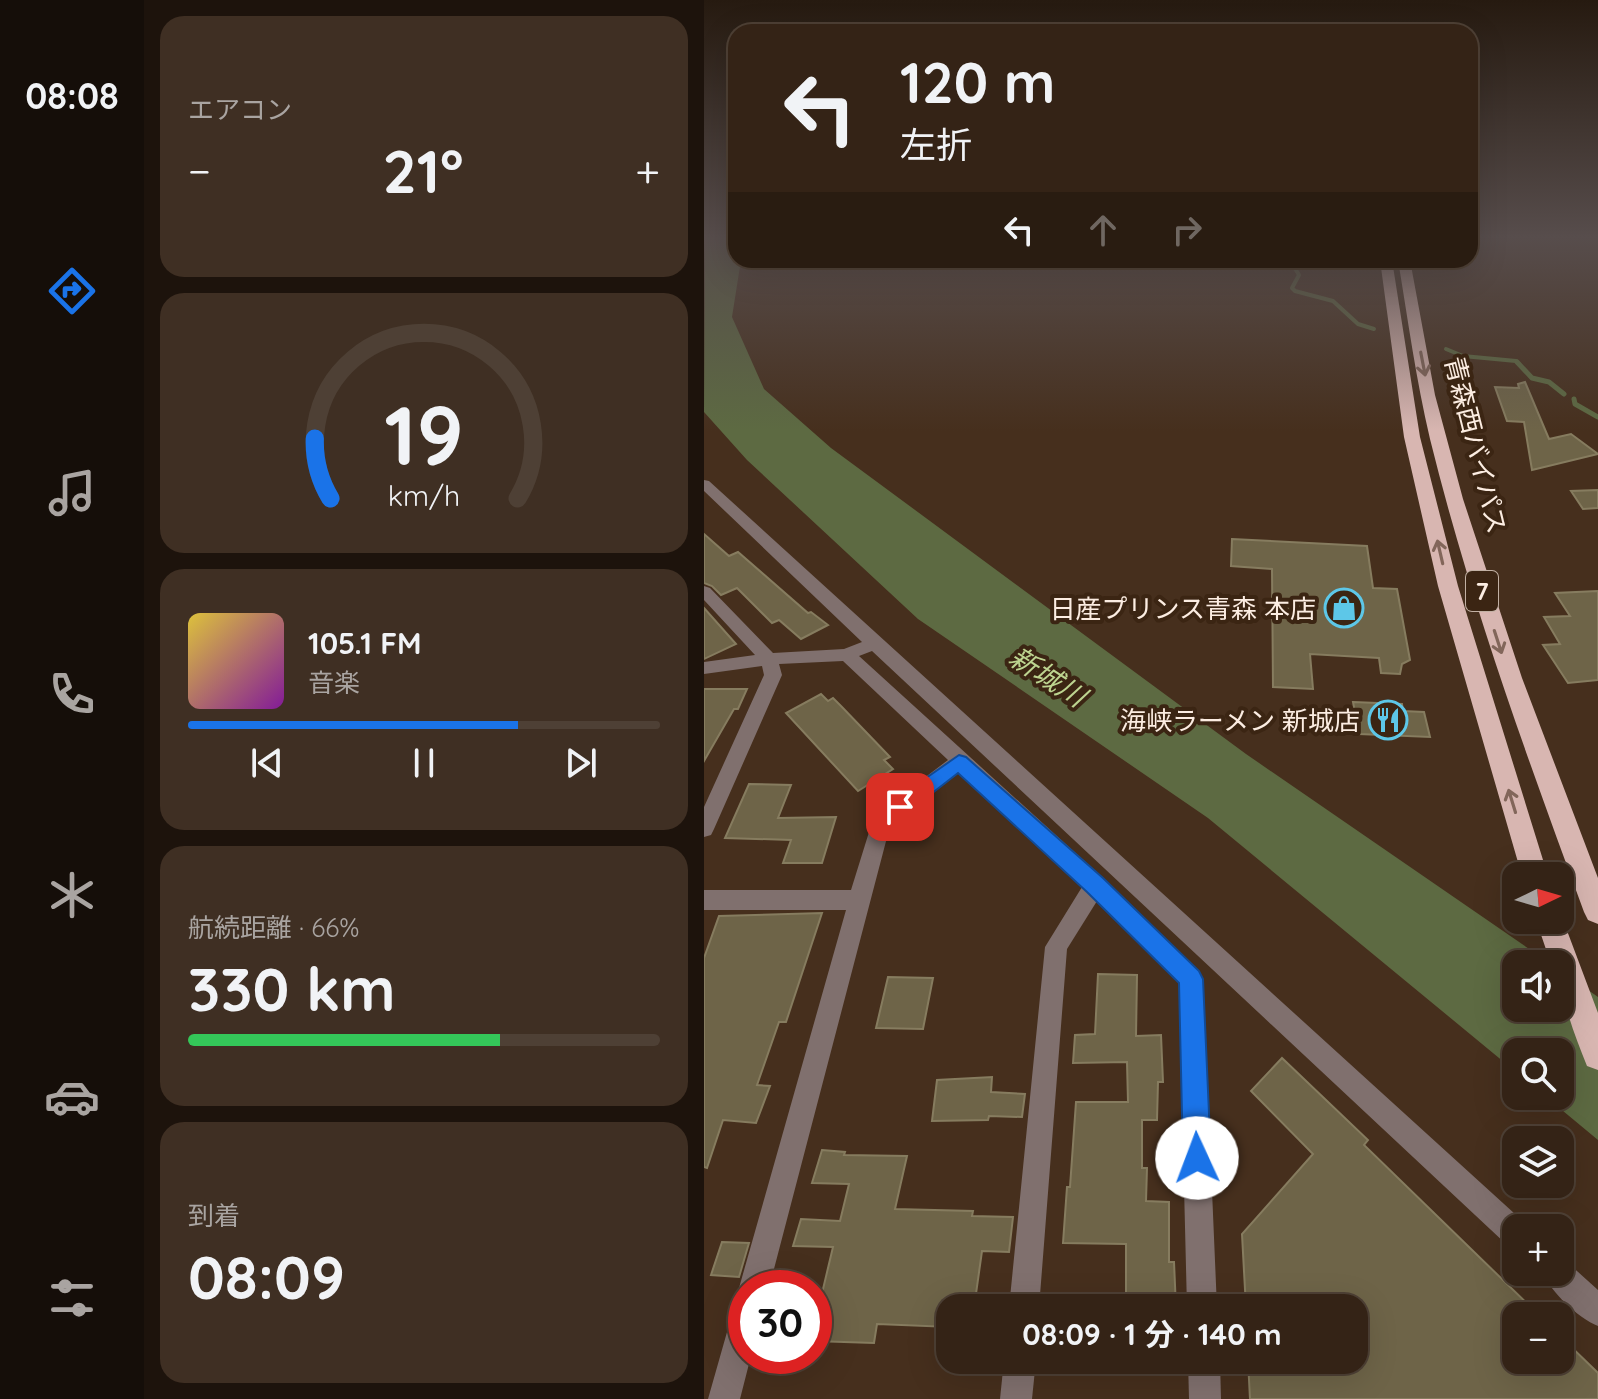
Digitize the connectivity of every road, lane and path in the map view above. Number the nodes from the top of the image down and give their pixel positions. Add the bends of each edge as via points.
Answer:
1 (1399, 300) edge
2 (1405, 300) edge
3 (704, 484) edge
4 (704, 591) edge
5 (874, 643) junction
6 (847, 655) junction
7 (769, 659) junction
8 (704, 668) edge
9 (959, 762) junction
10 (704, 829) edge
11 (1531, 862) edge
12 (1095, 885) junction
13 (704, 900) edge
14 (857, 900) junction
15 (1598, 912) edge
16 (1555, 934) edge
17 (1598, 1055) edge
18 (1502, 1221) edge
19 (759, 1270) edge
20 (1572, 1286) edge
21 (1025, 1294) edge
22 (1202, 1294) edge
23 (1598, 1311) edge
24 (731, 1374) edge
25 (1019, 1374) edge
26 (1204, 1374) edge
27 (724, 1399) edge
28 (1016, 1399) edge
29 (1205, 1399) edge

11 -> 1 highway, 青森西バイパス / 7 via 1448,586 1412,437
2 -> 15 highway, 青森西バイパス / 7 via 1478,578 1523,718
3 - 5 street
4 - 7 street
5 - 6 street
5 - 18 street
6 - 7 street
6 - 9 street
7 - 8 street
7 - 10 street via 773,675
9 - 12 street
9 - 14 street via 881,822
12 - 21 street via 1056,947
12 - 22 street via 1191,979
13 - 14 street
14 - 19 street
16 - 17 highway
20 - 23 street
24 - 27 street
25 - 28 street
26 - 29 street

